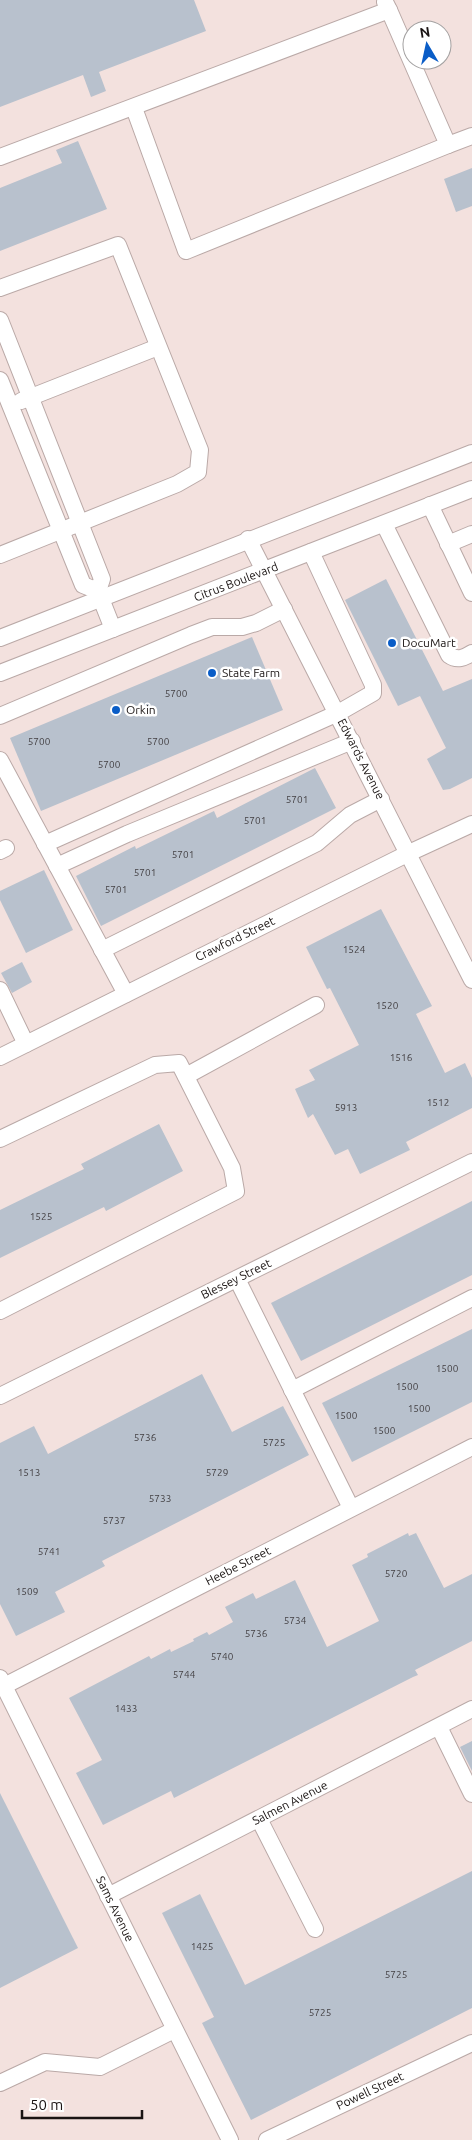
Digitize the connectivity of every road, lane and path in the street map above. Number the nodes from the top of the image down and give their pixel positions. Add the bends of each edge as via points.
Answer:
1 (387, 5) edge
2 (134, 108) junction
3 (472, 136) edge
4 (448, 145) junction
5 (0, 158) edge
6 (0, 288) edge
7 (0, 320) edge
8 (158, 347) junction
9 (0, 380) edge
10 (30, 397) junction
11 (5, 408) edge
12 (472, 453) edge
13 (472, 489) edge
14 (430, 505) junction
15 (80, 523) junction
16 (384, 524) junction
17 (60, 531) junction
18 (472, 534) edge
19 (248, 539) junction
20 (448, 544) junction
21 (311, 552) junction
22 (0, 555) edge
23 (264, 571) junction
24 (472, 593) edge
25 (99, 594) junction
26 (284, 609) junction
27 (114, 629) junction
28 (0, 638) edge
29 (472, 653) edge
30 (0, 674) edge
31 (338, 713) junction
32 (0, 716) edge
33 (352, 741) junction
34 (0, 760) edge
35 (381, 799) junction
36 (472, 824) edge
37 (45, 844) junction
38 (409, 853) junction
39 (57, 866) junction
40 (102, 950) junction
41 (472, 980) edge
42 (126, 994) junction
43 (2, 998) edge
44 (316, 1005) dead end
45 (26, 1044) junction
46 (0, 1057) edge
47 (186, 1076) junction
48 (0, 1139) edge
49 (472, 1162) edge
50 (237, 1279) junction
51 (472, 1298) edge
52 (0, 1311) edge
53 (292, 1390) junction
54 (0, 1396) edge
55 (472, 1447) edge
56 (351, 1508) junction
57 (2, 1682) edge
58 (472, 1710) edge
59 (438, 1726) junction
60 (472, 1794) edge
61 (259, 1819) junction
62 (108, 1896) junction
63 (315, 1930) dead end
64 (174, 2030) junction
65 (472, 2043) edge
66 (0, 2083) edge
67 (230, 2140) edge
68 (268, 2140) edge

1 - 2 street
1 - 4 street
2 - 4 street via 186,251
2 - 5 street
3 - 4 street
6 - 8 street via 118,245
7 - 10 street
8 - 10 street
8 - 15 street via 200,450 198,472 164,490
9 - 11 street
10 - 11 street
10 - 15 street
11 - 17 street
12 - 19 street
13 - 14 street, Citrus Boulevard
14 - 16 street, Citrus Boulevard
14 - 20 street
15 - 17 street
15 - 25 street via 102,578
16 - 21 street, Citrus Boulevard
16 - 29 street via 449,655 456,658
17 - 22 street
17 - 25 street via 83,585
18 - 20 street
19 - 23 street, Edwards Avenue
19 - 25 street
20 - 24 street
21 - 23 street, Citrus Boulevard
21 - 31 street via 374,685 373,693
23 - 26 street, Edwards Avenue
23 - 27 street, Citrus Boulevard
25 - 27 street
25 - 28 street
26 - 31 street, Edwards Avenue
26 - 32 street via 242,627 212,627 192,634
27 - 30 street, Citrus Boulevard
31 - 33 street, Edwards Avenue
31 - 37 street
33 - 35 street, Edwards Avenue
33 - 39 street
34 - 37 street
35 - 38 street, Edwards Avenue
35 - 40 street via 350,815 317,843
36 - 38 street, Crawford Street
37 - 39 street
38 - 41 street, Edwards Avenue
38 - 42 street, Crawford Street
39 - 40 street
40 - 42 street
42 - 45 street, Crawford Street
43 - 45 street
44 - 47 street
45 - 46 street, Crawford Street
47 - 48 street via 179,1063 155,1065
47 - 52 street via 232,1168 236,1191
49 - 50 street, Blessey Street
50 - 53 street
50 - 54 street, Blessey Street
51 - 53 street
53 - 56 street
55 - 56 street, Heebe Street
56 - 57 street, Heebe Street
57 - 62 street, Sams Avenue
58 - 59 street, Salmen Avenue
59 - 60 street
59 - 61 street, Salmen Avenue
61 - 62 street, Salmen Avenue
61 - 63 street
62 - 64 street, Sams Avenue
64 - 66 street via 100,2068 45,2062
64 - 67 street, Sams Avenue
65 - 68 street, Powell Street

